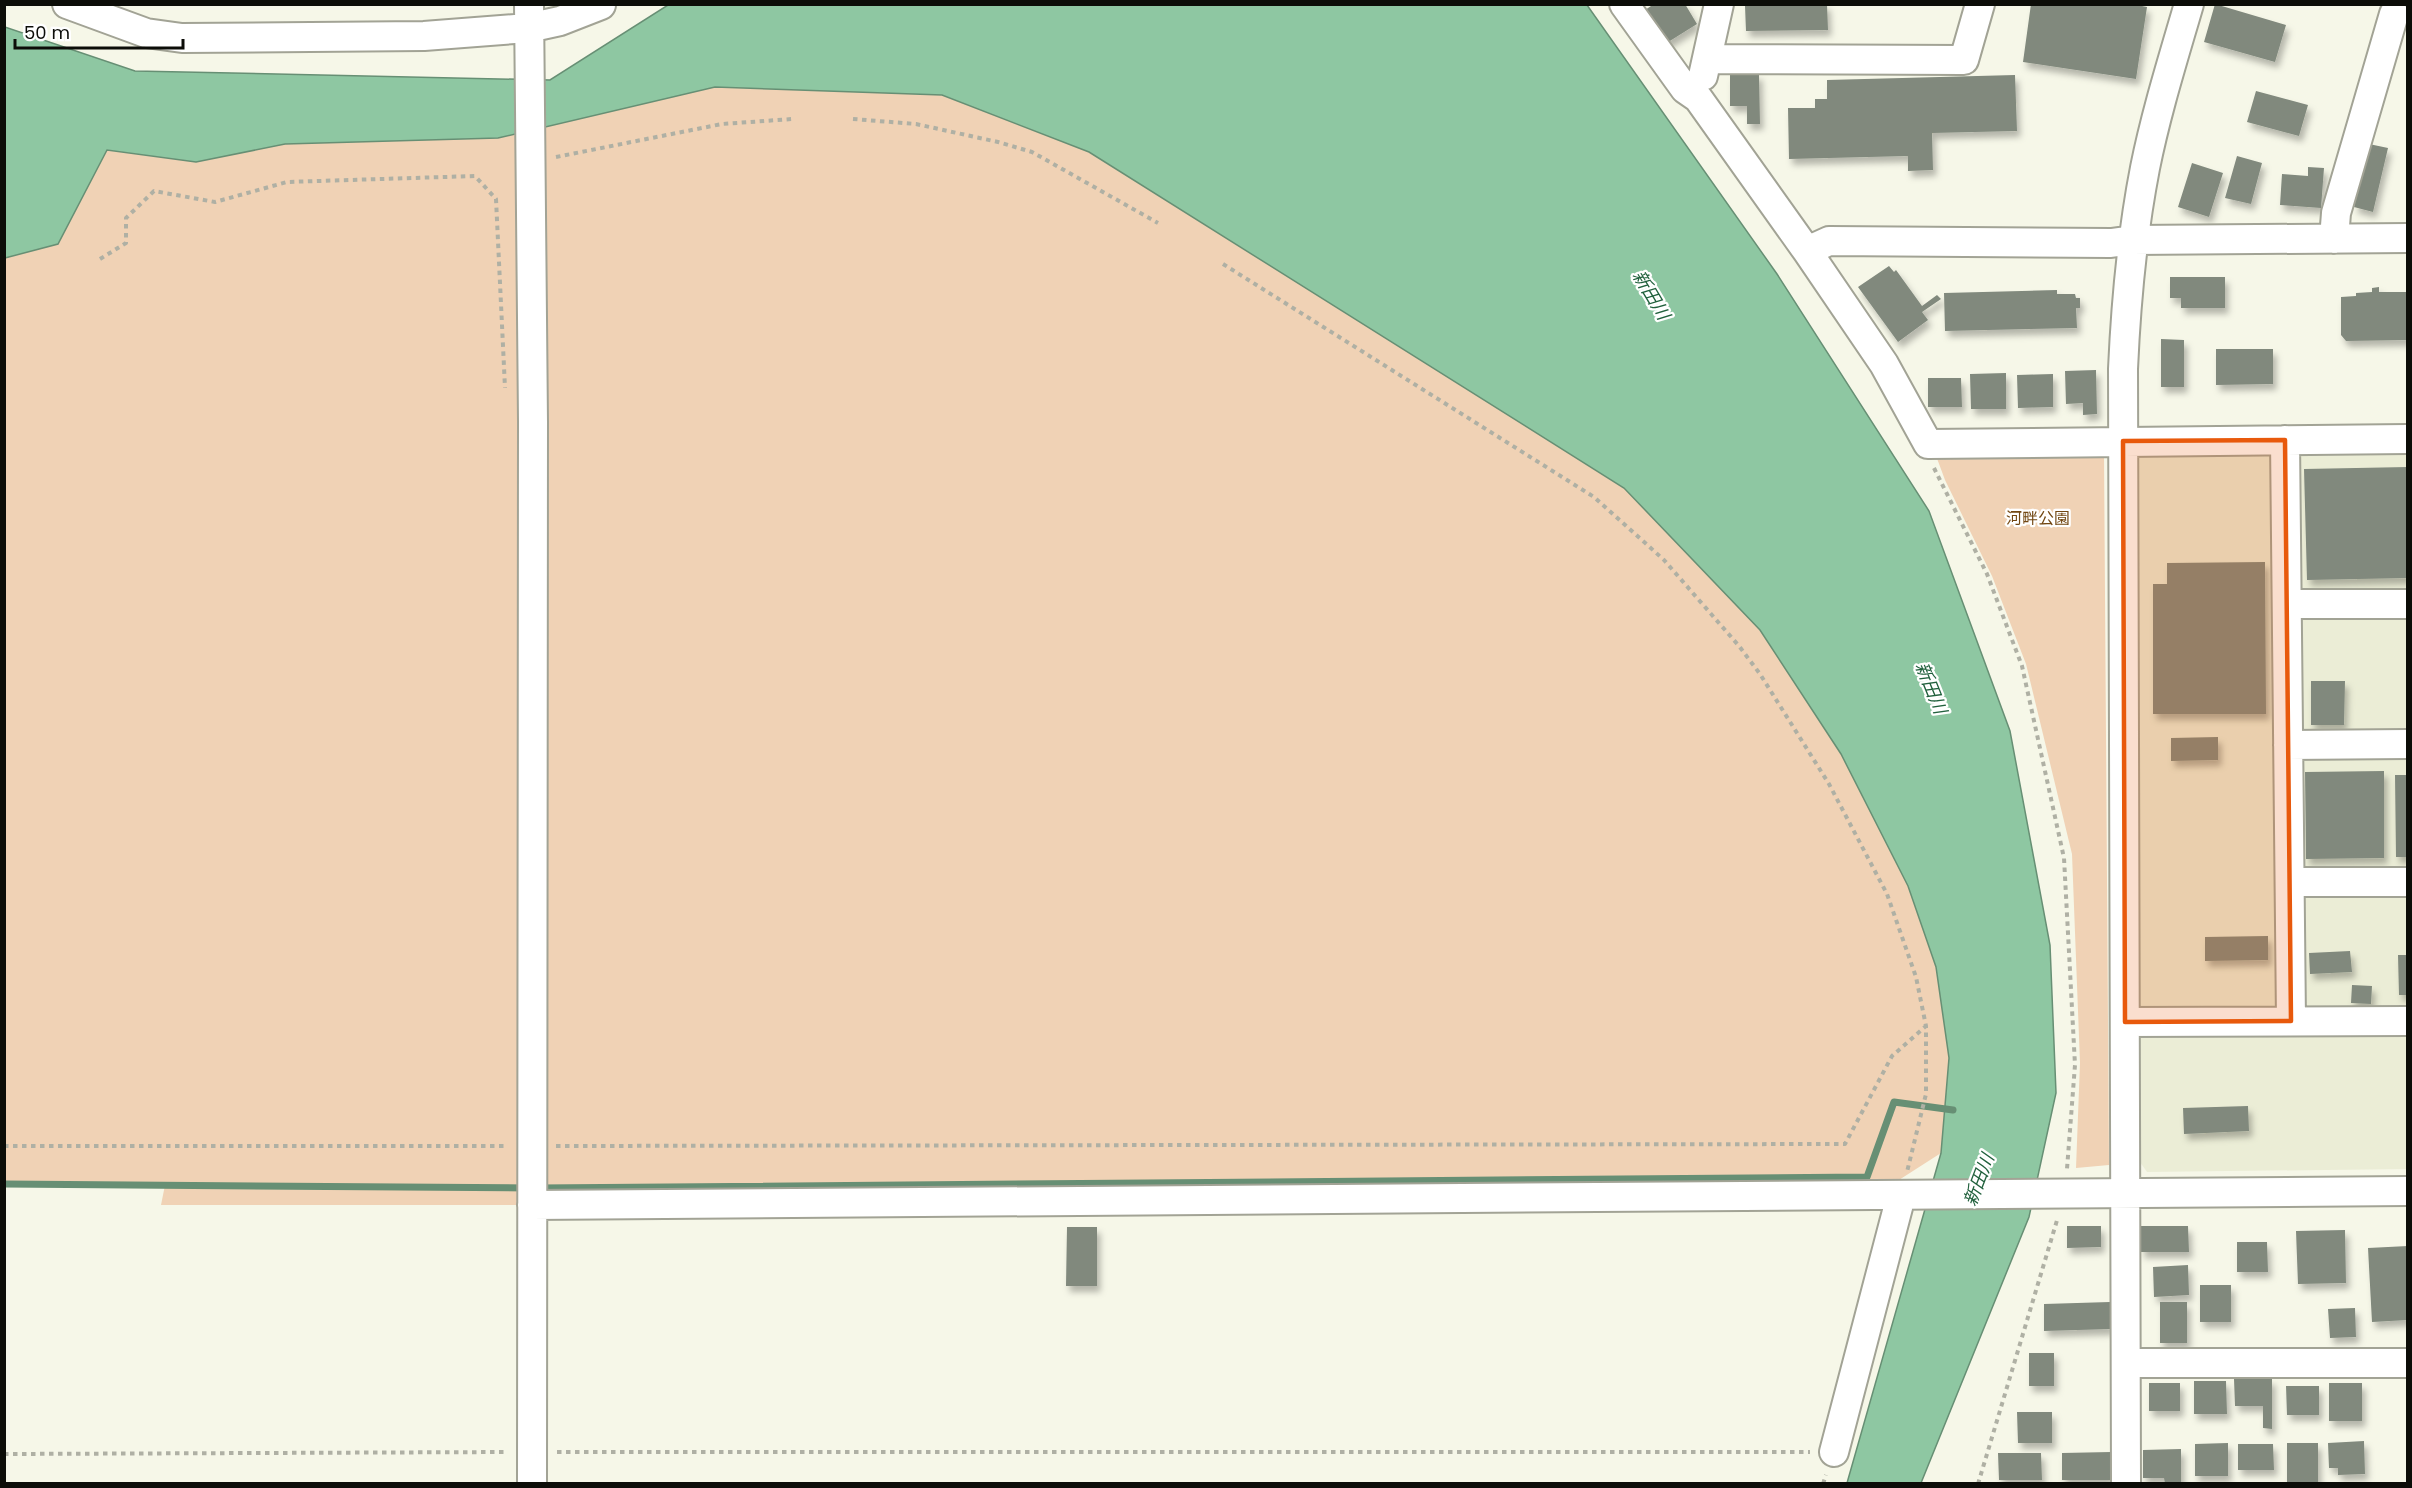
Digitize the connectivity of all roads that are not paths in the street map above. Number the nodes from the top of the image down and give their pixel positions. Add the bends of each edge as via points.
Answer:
1 (67, 4) edge
2 (1624, 4) edge
3 (1719, 4) edge
4 (1980, 4) edge
5 (2189, 4) edge
6 (601, 5) edge
7 (2400, 12) edge
8 (528, 28) edge
9 (1707, 58) junction
10 (1698, 98) junction
11 (2408, 238) edge
12 (2334, 239) junction
13 (2133, 240) junction
14 (1807, 251) junction
15 (2408, 439) edge
16 (2285, 440) junction
17 (2123, 441) junction
18 (2287, 604) junction
19 (2408, 604) edge
20 (2408, 744) edge
21 (2288, 745) junction
22 (2290, 882) junction
23 (2408, 882) edge
24 (2408, 1021) edge
25 (2125, 1022) junction
26 (2291, 1022) junction
27 (2408, 1191) edge
28 (2125, 1192) junction
29 (1901, 1196) junction
30 (532, 1205) junction
31 (2126, 1363) junction
32 (2408, 1363) edge
33 (1834, 1452) road end
34 (532, 1484) edge
35 (2126, 1484) edge

1 - 8 street via 146,33 182,38 424,36
2 - 10 street via 1685,89
3 - 9 street
4 - 9 street via 1965,60
5 - 13 street via 2161,98
6 - 8 street
7 - 12 street via 2336,213
8 - 30 street
9 - 10 street
10 - 14 street
11 - 12 street
12 - 13 street
13 - 14 street via 1829,241
13 - 17 street via 2126,302
14 - 17 street via 1884,364 1928,444
15 - 16 street
16 - 17 street
16 - 18 street
17 - 25 street
18 - 19 street
18 - 21 street
20 - 21 street
21 - 22 street
22 - 23 street
22 - 26 street
24 - 26 street
25 - 26 street
25 - 28 street
27 - 28 street
28 - 29 street
28 - 31 street
29 - 30 street
29 - 33 street
30 - 34 street
31 - 32 street
31 - 35 street

